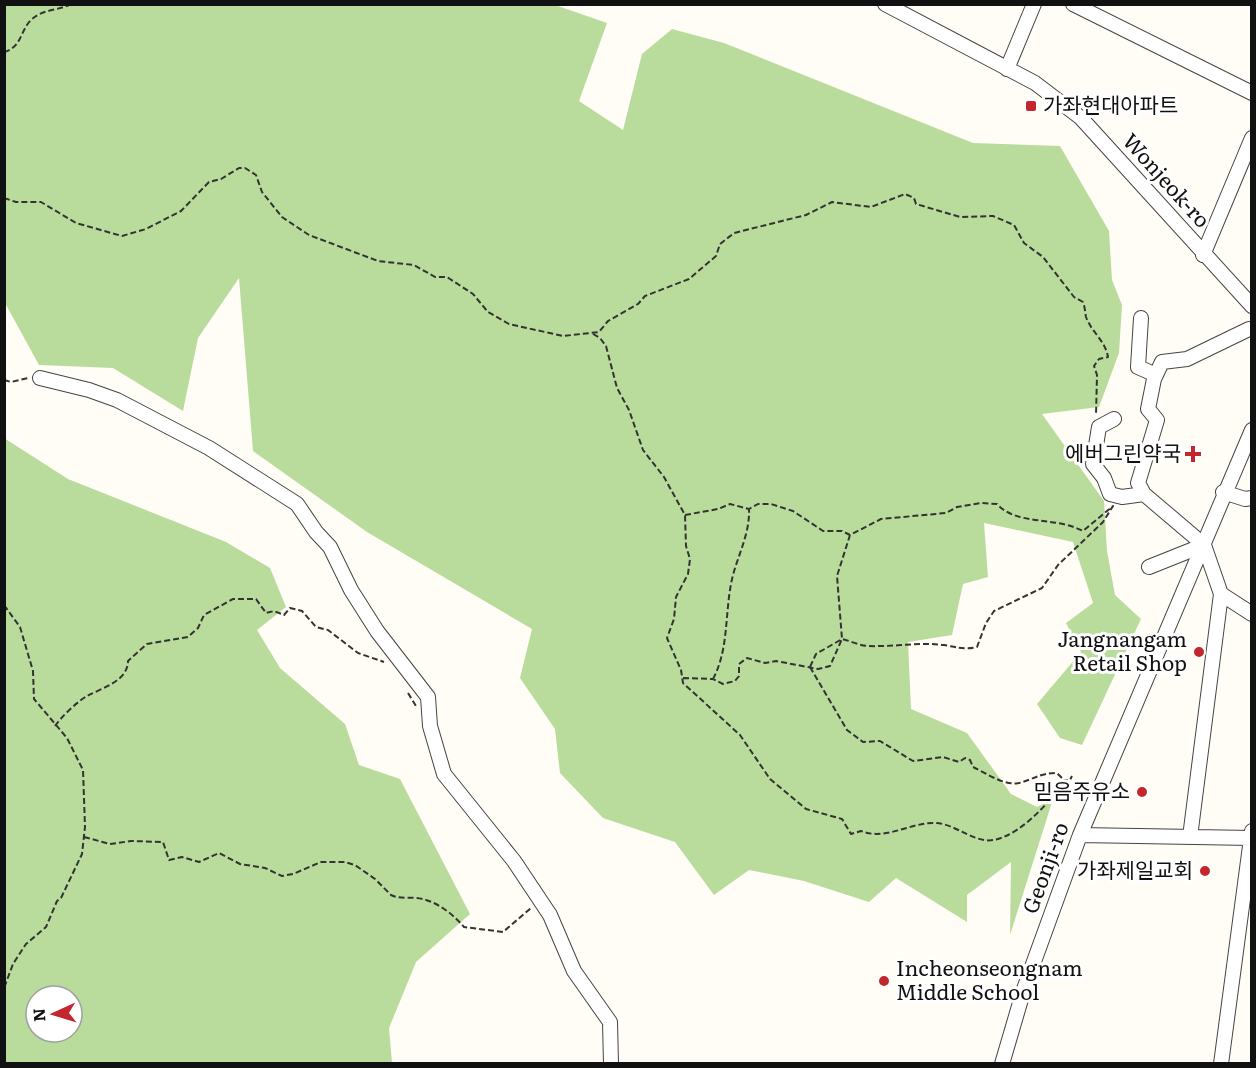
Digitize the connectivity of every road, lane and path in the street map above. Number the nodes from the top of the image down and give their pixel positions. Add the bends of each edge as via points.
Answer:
1 (70, 4) edge
2 (885, 4) edge
3 (1034, 4) edge
4 (1073, 4) edge
5 (4, 52) edge
6 (1007, 69) junction
7 (1251, 93) edge
8 (1251, 138) edge
9 (4, 198) edge
10 (1203, 255) junction
11 (1251, 306) edge
12 (1141, 318) dead end
13 (1249, 329) dead end
14 (593, 333) junction
15 (1156, 375) junction
16 (40, 378) joint
17 (4, 380) edge
18 (1114, 419) dead end
19 (1096, 423) dead end
20 (1251, 430) edge
21 (1223, 492) junction
22 (1144, 494) junction
23 (1251, 498) edge
24 (749, 508) junction
25 (685, 515) junction
26 (850, 535) junction
27 (1204, 545) junction
28 (1149, 567) dead end
29 (1221, 594) junction
30 (4, 605) edge
31 (1251, 614) edge
32 (842, 639) junction
33 (388, 667) dead end
34 (810, 667) junction
35 (683, 678) junction
36 (713, 679) junction
37 (405, 688) dead end
38 (428, 697) junction
39 (55, 726) junction
40 (1072, 776) dead end
41 (1064, 780) junction
42 (1080, 835) junction
43 (1251, 836) edge
44 (84, 837) junction
45 (1190, 837) junction
46 (540, 902) junction
47 (4, 988) edge
48 (1001, 1063) edge
49 (612, 1064) edge
50 (1221, 1064) edge

1 - 5 path via 30,20 16,46
2 - 6 street, Wonjeok-ro
3 - 6 street
4 - 7 street
6 - 10 street, Wonjeok-ro via 1081,118
8 - 10 street
9 - 14 path via 41,202 76,223 122,236 181,211 209,182 245,168 256,175 262,192 282,217 309,235 378,261 414,265 435,276 447,277 473,294 488,312 509,324 563,336
10 - 11 street, Wonjeok-ro
12 - 15 street via 1138,367
13 - 15 street via 1187,359 1162,362
14 - 19 path via 645,296 689,279 716,256 720,244 734,233 806,215 832,202 871,207 905,194 914,198 916,204 938,211 960,217 993,216 1014,225 1024,243 1043,257 1074,297 1083,302 1097,336 1106,343 1108,357 1099,359 1094,366
14 - 25 path via 606,346 617,388 643,450
15 - 22 street via 1148,409 1157,420 1138,483
16 - 17 path
16 - 38 street via 117,400 209,448 297,504 330,547 377,631
18 - 22 street via 1099,427 1093,464 1110,494
20 - 21 street, Geonji-ro
21 - 23 street
21 - 27 street, Geonji-ro
22 - 27 street
24 - 25 path via 730,504
24 - 26 path via 771,504 793,511 823,531
24 - 36 path via 749,528 732,576 723,660
25 - 35 path via 690,559 667,638
26 - 32 path via 837,576
26 - 32 path via 881,519 946,513 981,503 998,504 1005,512 1024,519 1068,523 1083,531 1113,506 1042,588 994,611 977,647 867,646
27 - 28 street
27 - 29 street
27 - 42 street, Geonji-ro
29 - 31 street
29 - 45 street
30 - 39 path via 20,627 33,671 34,699
32 - 34 path via 816,654
32 - 34 path via 830,666
33 - 39 path via 383,661 358,653 328,630 316,627 302,611 290,608 284,615 266,613 256,598 233,599 204,615 188,637 147,644 128,661 123,676 85,697
34 - 36 path via 747,658 739,664 735,681 723,684
34 - 41 path via 847,730 863,742 880,741 913,761 944,757 959,762 965,758 973,767 1008,782 1021,782 1040,773 1057,773
35 - 36 path
35 - 41 path via 690,691 740,735 770,779 806,809 842,819 851,834 890,834 935,823 996,842 1034,815
37 - 38 path via 417,706
38 - 46 street via 430,726 444,774 514,861
39 - 44 path via 67,738 83,770
40 - 41 path
42 - 45 street
42 - 48 street, Geonji-ro
43 - 45 street
43 - 50 street
44 - 46 path via 110,844 163,842 169,860 182,857 200,862 219,853 240,864 265,868 282,876 321,862 345,862 375,879 391,895 418,897 451,912 464,927 502,932
44 - 47 path via 82,854 46,927 26,944
46 - 49 street via 574,971 610,1022

